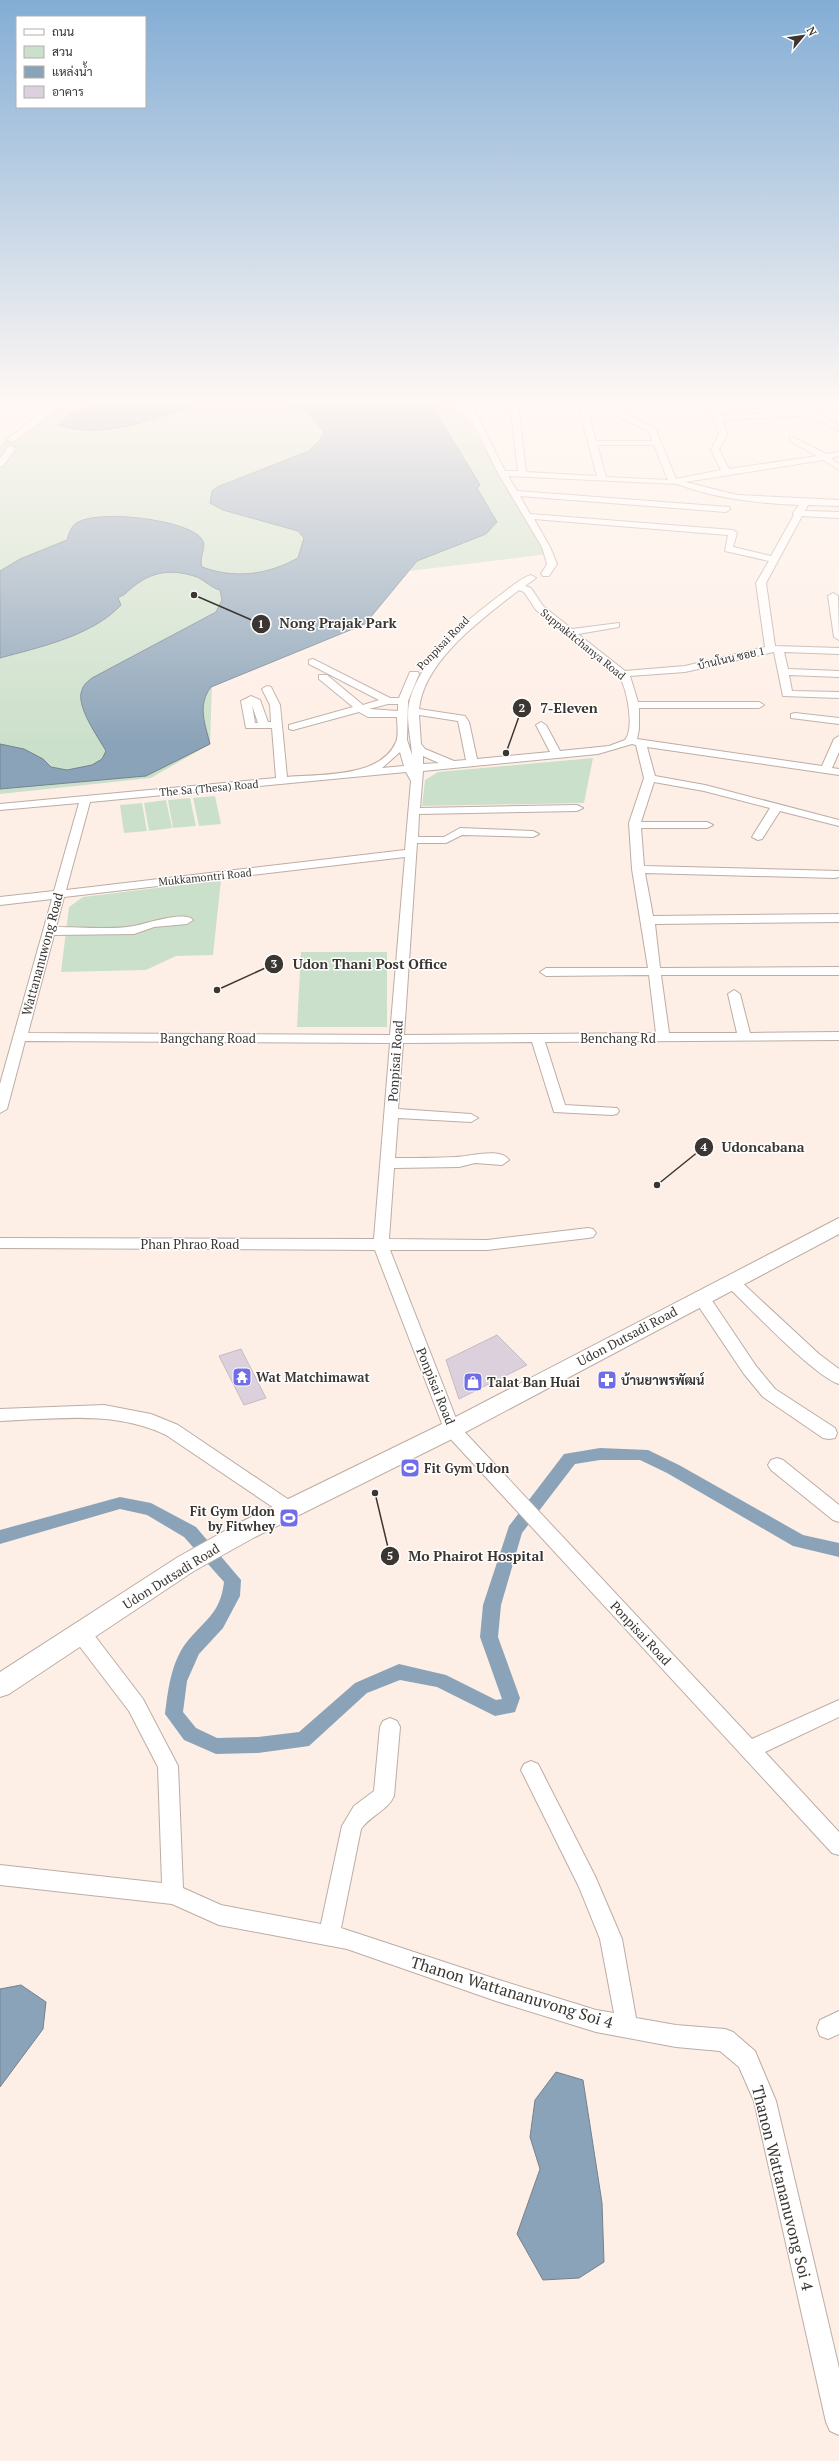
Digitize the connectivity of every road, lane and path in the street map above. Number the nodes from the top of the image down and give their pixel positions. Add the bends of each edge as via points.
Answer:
1 (797, 513) edge
2 (725, 514) edge
3 (809, 514) edge
4 (528, 516) joint
5 (839, 516) edge
6 (724, 525) junction
7 (774, 560) junction
8 (537, 574) junction
9 (517, 587) junction
10 (529, 593) junction
11 (835, 602) edge
12 (838, 622) edge
13 (616, 625) dead end
14 (570, 632) junction
15 (839, 637) edge
16 (775, 650) junction
17 (839, 651) edge
18 (313, 662) dead end
19 (783, 672) junction
20 (623, 674) junction
21 (839, 674) edge
22 (323, 677) dead end
23 (267, 689) dead end
24 (839, 695) edge
25 (388, 701) junction
26 (403, 701) junction
27 (634, 705) junction
28 (759, 705) dead end
29 (362, 709) junction
30 (414, 711) junction
31 (402, 714) junction
32 (795, 716) dead end
33 (839, 721) edge
34 (277, 725) junction
35 (541, 725) dead end
36 (264, 726) dead end
37 (293, 727) dead end
38 (839, 739) edge
39 (402, 740) junction
40 (414, 741) junction
41 (635, 742) junction
42 (557, 755) junction
43 (472, 763) junction
44 (456, 765) junction
45 (414, 770) junction
46 (826, 770) junction
47 (839, 772) edge
48 (363, 773) junction
49 (650, 778) junction
50 (282, 781) junction
51 (85, 800) junction
52 (0, 807) edge
53 (577, 808) dead end
54 (776, 808) junction
55 (414, 811) junction
56 (839, 823) edge
57 (636, 825) junction
58 (707, 825) dead end
59 (533, 834) dead end
60 (758, 837) dead end
61 (411, 840) junction
62 (410, 853) junction
63 (638, 869) junction
64 (836, 874) dead end
65 (59, 894) junction
66 (0, 901) edge
67 (839, 918) edge
68 (187, 920) dead end
69 (648, 920) junction
70 (48, 932) junction
71 (839, 971) edge
72 (546, 972) dead end
73 (655, 973) junction
74 (734, 994) dead end
75 (839, 1036) edge
76 (20, 1037) junction
77 (663, 1037) junction
78 (745, 1037) junction
79 (537, 1038) junction
80 (396, 1040) junction
81 (0, 1109) edge
82 (612, 1111) dead end
83 (391, 1113) junction
84 (471, 1118) dead end
85 (502, 1160) dead end
86 (387, 1163) junction
87 (839, 1225) edge
88 (588, 1233) dead end
89 (0, 1243) edge
90 (381, 1245) junction
91 (732, 1282) junction
92 (701, 1297) junction
93 (839, 1378) edge
94 (0, 1415) edge
95 (452, 1429) junction
96 (830, 1433) dead end
97 (777, 1465) dead end
98 (289, 1509) junction
99 (839, 1515) edge
100 (81, 1633) junction
101 (0, 1686) edge
102 (839, 1708) edge
103 (390, 1727) dead end
104 (749, 1750) junction
105 (531, 1770) dead end
106 (839, 1846) edge
107 (0, 1875) edge
108 (173, 1894) junction
109 (329, 1935) junction
110 (627, 2027) junction
111 (839, 2422) edge

1 - 7 street
2 - 6 street
3 - 5 street
4 - 6 street
4 - 8 street via 549,557 551,567
6 - 7 street via 734,534 727,548
7 - 16 street via 761,583
8 - 9 street, Ponpisai Road
8 - 10 street, Suppakitchanya Road
8 - 26 street, Ponpisai Road via 506,584 436,648 416,670
9 - 10 street
9 - 30 street, Ponpisai Road via 500,598 468,628 426,673 415,700
10 - 14 street, Suppakitchanya Road via 539,608
11 - 12 street
12 - 15 street
13 - 14 street
14 - 20 street, Suppakitchanya Road
16 - 17 street, บ้านโนน ซอย 1
16 - 19 street
16 - 20 street, บ้านโนน ซอย 1 via 685,669
18 - 25 street
19 - 21 street
19 - 24 street via 787,694
20 - 27 street, Suppakitchanya Road via 629,682
22 - 29 street
23 - 34 street via 275,705
25 - 26 street
25 - 29 street
26 - 31 street, Ponpisai Road
27 - 28 street
27 - 41 street, Suppakitchanya Road
29 - 31 street via 373,715
29 - 37 street
30 - 40 street, Ponpisai Road
30 - 43 street via 461,718
31 - 39 street, Ponpisai Road
32 - 33 street
34 - 36 street
34 - 50 street
35 - 42 street
38 - 46 street
39 - 45 street, Ponpisai Road
39 - 48 street via 395,754 384,763
40 - 44 street via 421,752
40 - 45 street, Ponpisai Road
41 - 42 street via 616,748
41 - 46 street
41 - 49 street via 648,762
42 - 43 street
43 - 44 street
44 - 45 street
45 - 48 street, The Sa (Thesa) Road
45 - 55 street, Ponpisai Road
46 - 47 street
48 - 50 street, The Sa (Thesa) Road
49 - 54 street via 705,788
49 - 57 street
50 - 51 street, The Sa (Thesa) Road
51 - 52 street, The Sa (Thesa) Road
51 - 65 street, Wattananuwong Road
53 - 55 street
54 - 56 street
54 - 60 street
55 - 61 street, Ponpisai Road
57 - 58 street
57 - 63 street
59 - 61 street via 460,831 446,840
61 - 62 street, Ponpisai Road
62 - 65 street, Mukkamontri Road
62 - 80 street, Ponpisai Road
63 - 64 street
63 - 69 street
65 - 66 street, Mukkamontri Road
65 - 70 street, Wattananuwong Road
67 - 69 street
68 - 70 street via 152,924 134,930
69 - 73 street
70 - 76 street, Wattananuwong Road
71 - 73 street
72 - 73 street
73 - 77 street
74 - 78 street
75 - 78 street, Benchang Rd
76 - 80 street, Bangchang Road
76 - 81 street, Wattananuwong Road
77 - 78 street, Benchang Rd
77 - 79 street, Benchang Rd
79 - 80 street, Benchang Rd
79 - 82 street via 559,1109
80 - 83 street, Ponpisai Road
83 - 84 street
83 - 86 street, Ponpisai Road
85 - 86 street via 476,1158 459,1162
86 - 90 street, Ponpisai Road
87 - 91 main road, Udon Dutsadi Road
88 - 90 street, Phan Phrao Road via 487,1245
89 - 90 street, Phan Phrao Road
90 - 95 street, Ponpisai Road
91 - 92 main road, Udon Dutsadi Road
91 - 93 street via 823,1367
92 - 95 main road, Udon Dutsadi Road
92 - 96 street via 750,1370 769,1393
94 - 98 street via 104,1411 151,1420 172,1430
95 - 98 main road, Udon Dutsadi Road
95 - 104 street, Ponpisai Road
97 - 99 street
98 - 100 main road, Udon Dutsadi Road via 186,1564
100 - 101 main road, Udon Dutsadi Road
100 - 108 street via 136,1705 168,1766
102 - 104 street
103 - 109 street via 384,1796 361,1813 352,1826
104 - 106 street, Ponpisai Road
105 - 110 street via 588,1883 610,1939
107 - 108 street, Thanon Wattananuvong Soi 4
108 - 109 street, Thanon Wattananuvong Soi 4 via 218,1915
109 - 110 street, Thanon Wattananuvong Soi 4 via 596,2021
110 - 111 street, Thanon Wattananuvong Soi 4 via 676,2036 725,2040 747,2059 765,2101

